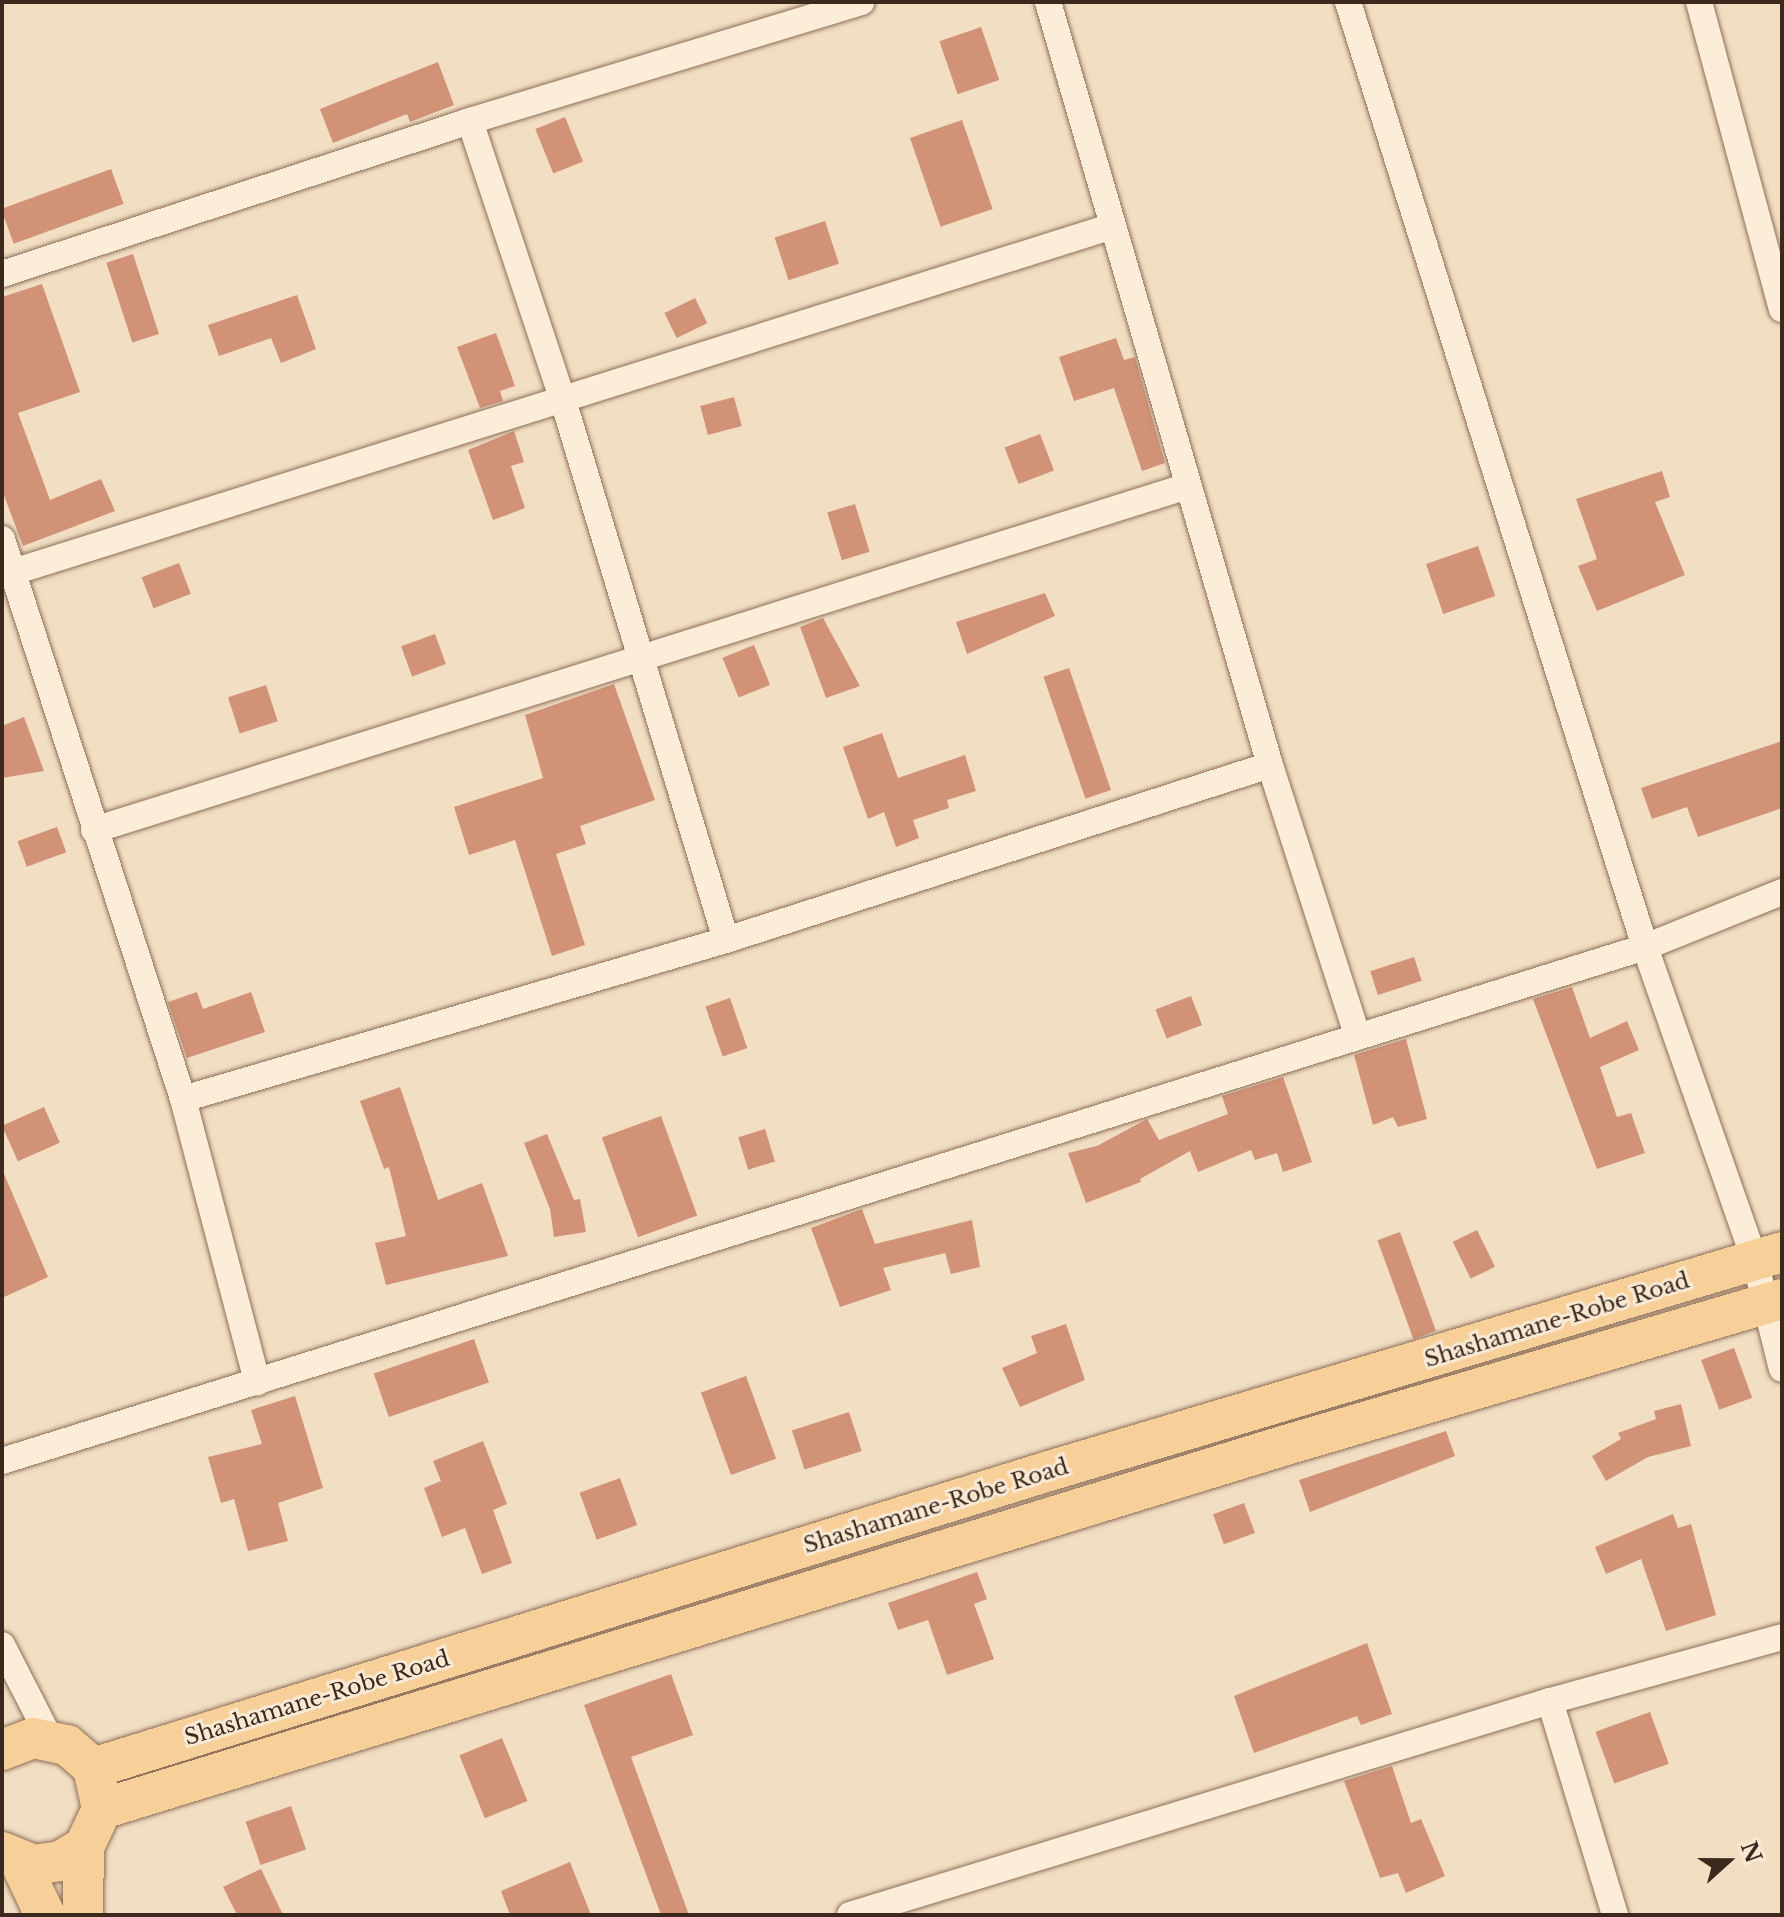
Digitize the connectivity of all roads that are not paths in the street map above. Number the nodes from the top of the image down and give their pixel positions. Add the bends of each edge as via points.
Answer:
1 (861, 2) edge
2 (1048, 2) edge
3 (1348, 2) edge
4 (1699, 2) edge
5 (470, 121) junction
6 (1110, 227) junction
7 (1772, 245) edge
8 (2, 274) edge
9 (1782, 309) edge
10 (563, 400) junction
11 (1188, 486) junction
12 (2, 539) edge
13 (13, 572) junction
14 (639, 659) junction
15 (1270, 765) junction
16 (94, 830) junction
17 (1782, 892) edge
18 (726, 940) junction
19 (1645, 947) junction
20 (1357, 1034) junction
21 (183, 1099) junction
22 (1768, 1257) edge
23 (1774, 1302) edge
24 (1782, 1369) edge
25 (257, 1382) junction
26 (2, 1461) edge
27 (1782, 1637) edge
28 (2, 1645) edge
29 (1550, 1701) junction
30 (50, 1739) junction
31 (2, 1750) edge
32 (93, 1768) junction
33 (102, 1809) junction
34 (84, 1847) junction
35 (11, 1857) edge
36 (45, 1915) edge
37 (83, 1915) edge
38 (850, 1915) edge
39 (1615, 1915) edge

1 - 5 street
2 - 6 street
3 - 19 street
4 - 7 street
5 - 8 street
5 - 10 street
6 - 10 street
6 - 11 street
7 - 9 street
10 - 13 street
10 - 14 street
11 - 14 street
11 - 15 street
12 - 13 street
13 - 16 street
14 - 16 street
14 - 18 street
15 - 18 street
15 - 20 street
16 - 21 street
17 - 19 street
18 - 21 street
19 - 20 street
19 - 22 street
20 - 25 street
21 - 25 street
22 - 23 street
22 - 32 main road, Shashamane-Robe Road via 1049,1471
23 - 24 street
23 - 33 main road, Shashamane-Robe Road via 1286,1445
25 - 26 street
27 - 29 street
28 - 30 street
29 - 38 street
29 - 39 street
30 - 31 main road via 33,1738
30 - 32 main road via 67,1745
32 - 33 main road
33 - 34 main road
34 - 35 main road via 47,1865
34 - 37 main road
35 - 36 main road

